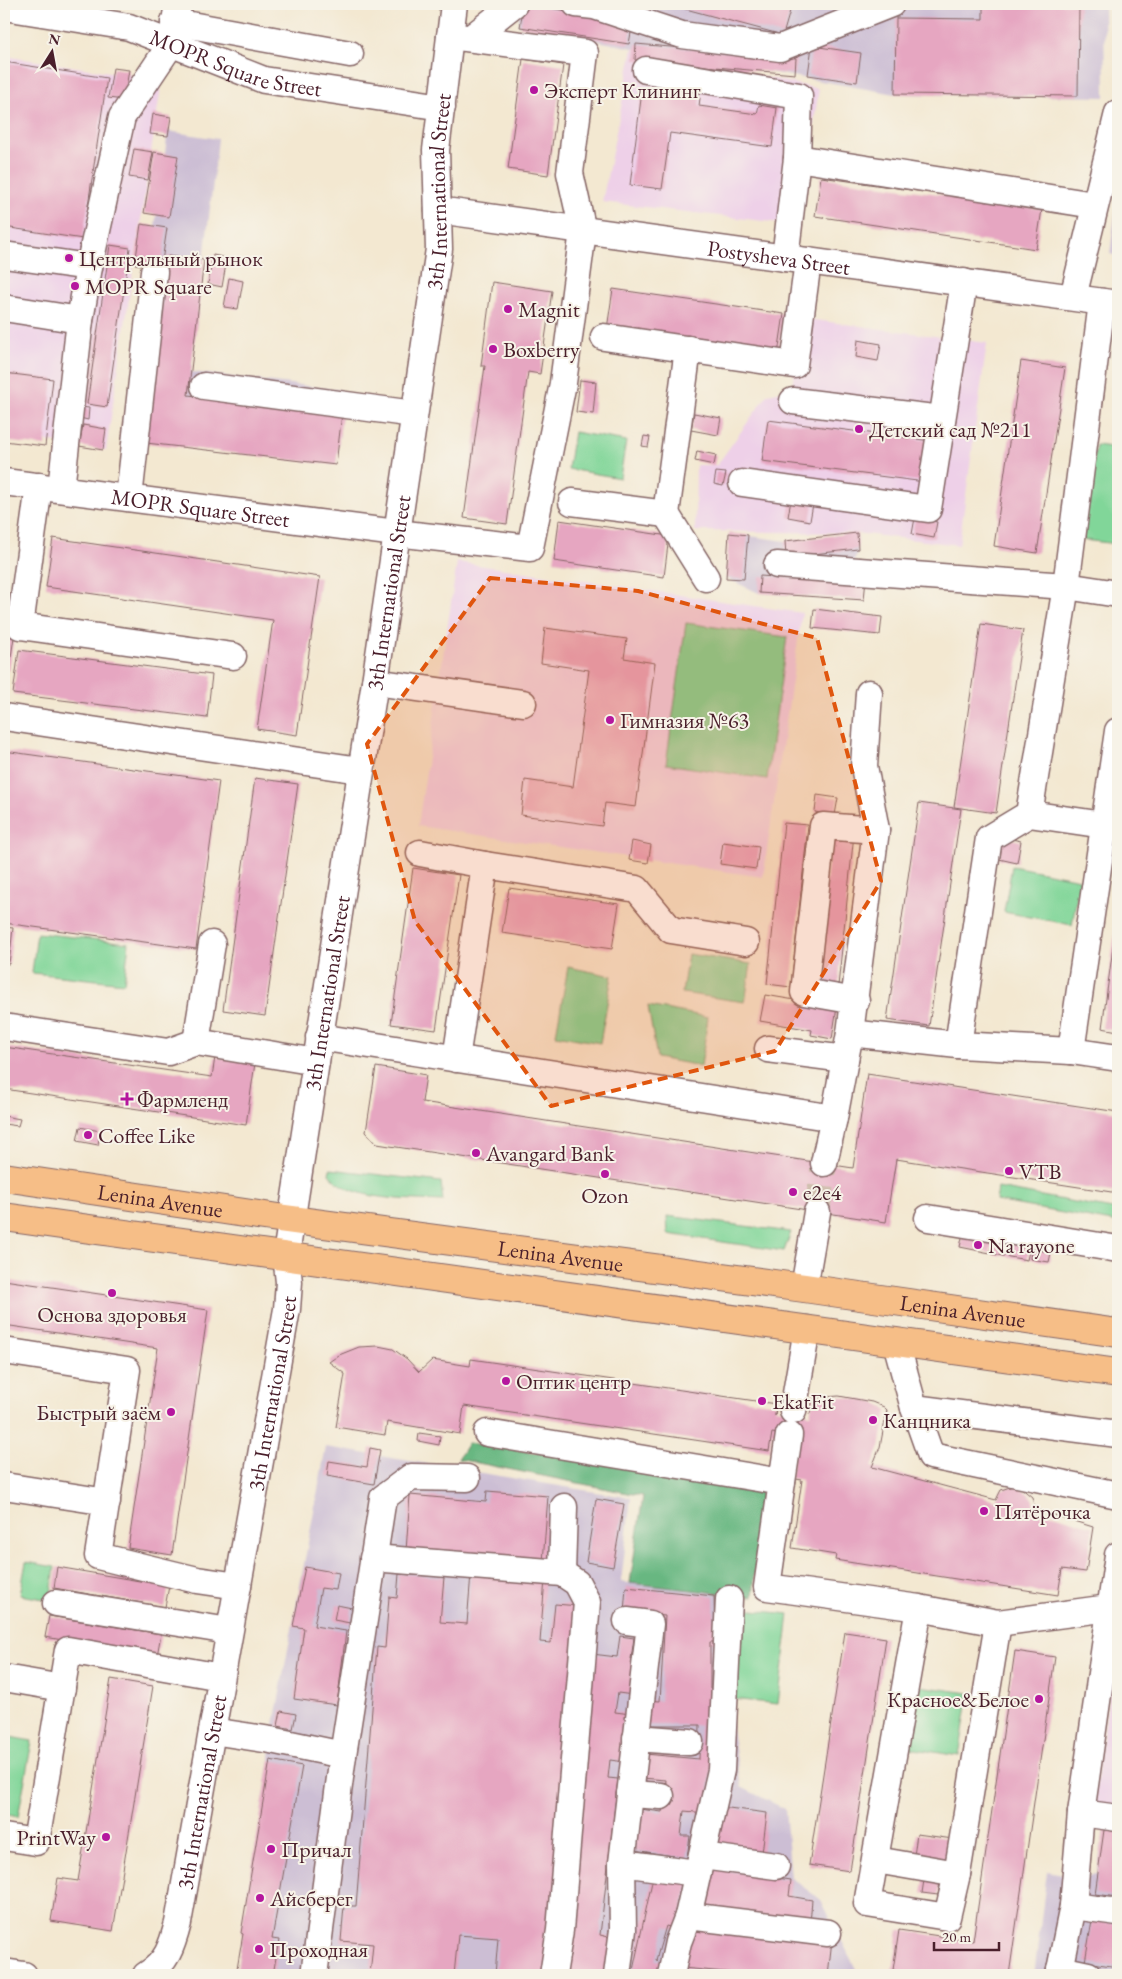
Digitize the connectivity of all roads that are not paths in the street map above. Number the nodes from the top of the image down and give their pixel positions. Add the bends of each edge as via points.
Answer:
1 (454, 4) edge
2 (588, 4) edge
3 (891, 4) edge
4 (508, 6) edge
5 (4, 7) edge
6 (174, 23) edge
7 (460, 37) junction
8 (350, 54) dead end
9 (646, 70) dead end
10 (442, 107) junction
11 (1118, 114) edge
12 (797, 158) junction
13 (1094, 205) junction
14 (438, 210) junction
15 (583, 231) junction
16 (4, 255) edge
17 (796, 259) junction
18 (88, 267) junction
19 (154, 272) dead end
20 (964, 282) junction
21 (1073, 297) junction
22 (1110, 303) edge
23 (4, 308) edge
24 (80, 320) junction
25 (604, 337) dead end
26 (688, 349) junction
27 (204, 386) dead end
28 (794, 401) dead end
29 (414, 414) junction
30 (942, 419) junction
31 (4, 482) edge
32 (742, 482) dead end
33 (50, 488) junction
34 (129, 498) junction
35 (572, 502) dead end
36 (666, 514) junction
37 (396, 533) junction
38 (777, 565) dead end
39 (706, 578) dead end
40 (1066, 586) junction
41 (1118, 594) edge
42 (233, 656) dead end
43 (375, 682) junction
44 (869, 693) dead end
45 (523, 703) dead end
46 (4, 717) edge
47 (1118, 731) edge
48 (360, 770) junction
49 (1029, 814) junction
50 (1104, 825) junction
51 (876, 830) junction
52 (420, 853) dead end
53 (485, 866) junction
54 (746, 942) dead end
55 (212, 944) dead end
56 (856, 1001) junction
57 (4, 1027) edge
58 (850, 1033) junction
59 (196, 1042) junction
60 (958, 1045) junction
61 (768, 1049) dead end
62 (318, 1050) junction
63 (1070, 1051) junction
64 (1118, 1058) edge
65 (456, 1059) junction
66 (845, 1059) junction
67 (834, 1118) junction
68 (824, 1163) tunnel mouth
69 (4, 1177) edge
70 (817, 1212) tunnel mouth
71 (4, 1217) edge
72 (928, 1218) dead end
73 (292, 1220) junction
74 (1118, 1249) edge
75 (286, 1255) junction
76 (804, 1288) junction
77 (807, 1329) junction
78 (1118, 1333) edge
79 (896, 1342) junction
80 (4, 1351) edge
81 (1118, 1373) edge
82 (914, 1408) junction
83 (487, 1433) dead end
84 (1118, 1434) edge
85 (467, 1478) dead end
86 (782, 1482) junction
87 (4, 1486) edge
88 (1118, 1495) edge
89 (107, 1502) junction
90 (564, 1507) dead end
91 (1118, 1556) edge
92 (373, 1558) junction
93 (562, 1573) junction
94 (238, 1586) junction
95 (729, 1599) dead end
96 (56, 1603) dead end
97 (919, 1608) junction
98 (1109, 1608) junction
99 (628, 1621) dead end
100 (998, 1623) junction
101 (229, 1631) junction
102 (1110, 1668) edge
103 (221, 1677) junction
104 (4, 1678) edge
105 (62, 1688) junction
106 (212, 1730) junction
107 (636, 1738) junction
108 (690, 1742) dead end
109 (343, 1755) junction
110 (630, 1794) junction
111 (662, 1796) dead end
112 (1081, 1813) junction
113 (1118, 1818) edge
114 (4, 1837) edge
115 (876, 1860) junction
116 (622, 1863) junction
117 (699, 1864) junction
118 (776, 1866) dead end
119 (957, 1874) junction
120 (1074, 1906) junction
121 (1118, 1912) edge
122 (688, 1916) junction
123 (828, 1933) dead end
124 (4, 1972) edge
125 (1059, 1972) edge
126 (152, 1974) edge
127 (24, 1975) edge
128 (314, 1975) edge
129 (553, 1975) edge
130 (617, 1975) edge
131 (671, 1975) edge
132 (1088, 1975) edge

1 - 7 street, 3th International Street
2 - 3 street via 682,35 780,48
4 - 7 street
5 - 6 street, MOPR Square Street via 129,28
6 - 8 street
6 - 10 street, MOPR Square Street via 264,80
6 - 18 street via 122,117
7 - 10 street, 3th International Street
7 - 15 street via 586,53 570,173
9 - 12 street via 799,96
10 - 14 street, 3th International Street via 436,150
11 - 13 street
12 - 13 street
12 - 17 street
13 - 21 street
14 - 15 street, Postysheva Street
14 - 29 street, 3th International Street via 439,249
15 - 17 street, Postysheva Street
15 - 37 street, MOPR Square Street via 563,383 530,548
16 - 18 street
17 - 20 street, Postysheva Street
17 - 26 street via 794,365
18 - 24 street
19 - 34 street
20 - 21 street, Postysheva Street
20 - 30 street
21 - 22 street, Postysheva Street
22 - 40 street
23 - 24 street
24 - 33 street
25 - 26 street
26 - 36 street
27 - 29 street
28 - 30 street
29 - 37 street, 3th International Street
30 - 32 street via 928,509
31 - 33 street, MOPR Square Street
33 - 34 street, MOPR Square Street
33 - 42 street via 20,626
34 - 37 street, MOPR Square Street
35 - 36 street
36 - 39 street
37 - 43 street, 3th International Street
38 - 40 street
40 - 41 street
40 - 49 street
43 - 45 street
43 - 48 street, 3th International Street
44 - 51 street via 864,766
46 - 48 street
47 - 50 street
48 - 62 street, 3th International Street
49 - 50 street
49 - 60 street via 989,838
50 - 63 street
51 - 56 street
51 - 56 street via 823,826 804,992
52 - 53 street
53 - 54 street via 637,890 670,930
53 - 65 street
55 - 59 street
56 - 58 street
57 - 59 street via 168,1052
58 - 60 street
58 - 66 street
59 - 62 street
60 - 63 street
61 - 66 street
62 - 65 street
62 - 73 street, 3th International Street
63 - 64 street
65 - 67 street
66 - 67 street
67 - 68 street
69 - 73 main road, Lenina Avenue
70 - 76 street
71 - 75 main road, Lenina Avenue
72 - 74 street
73 - 75 street, 3th International Street
73 - 76 main road, Lenina Avenue
75 - 77 main road, Lenina Avenue
75 - 94 street, 3th International Street via 287,1308
76 - 78 main road, Lenina Avenue
77 - 79 main road, Lenina Avenue
77 - 86 street
79 - 81 main road, Lenina Avenue
79 - 82 street
80 - 89 street via 127,1370
82 - 84 street
82 - 88 street via 931,1456
83 - 86 street
85 - 92 street via 411,1477 383,1498
86 - 97 street via 767,1586
87 - 89 street
89 - 94 street via 98,1556 197,1580
90 - 93 street
91 - 98 street
92 - 93 street
92 - 109 street
93 - 129 street via 577,1583 587,1602 560,1930
94 - 101 street, 3th International Street
95 - 117 street via 721,1770
96 - 101 street
97 - 100 street
97 - 115 street
98 - 100 street
98 - 102 street
99 - 107 street via 650,1624 631,1703
100 - 119 street
101 - 103 street, 3th International Street
102 - 112 street
103 - 105 street via 68,1650
103 - 106 street, 3th International Street
104 - 105 street
105 - 114 street via 36,1842
106 - 109 street
106 - 126 street, 3th International Street via 178,1923 170,1952
107 - 108 street
107 - 110 street
109 - 128 street
110 - 111 street
110 - 116 street
112 - 113 street
112 - 120 street
115 - 119 street
115 - 119 street via 867,1904 947,1917
116 - 117 street
116 - 130 street via 623,1930
117 - 118 street
117 - 122 street
120 - 121 street
120 - 125 street
122 - 123 street
122 - 131 street
124 - 127 street
125 - 132 street

